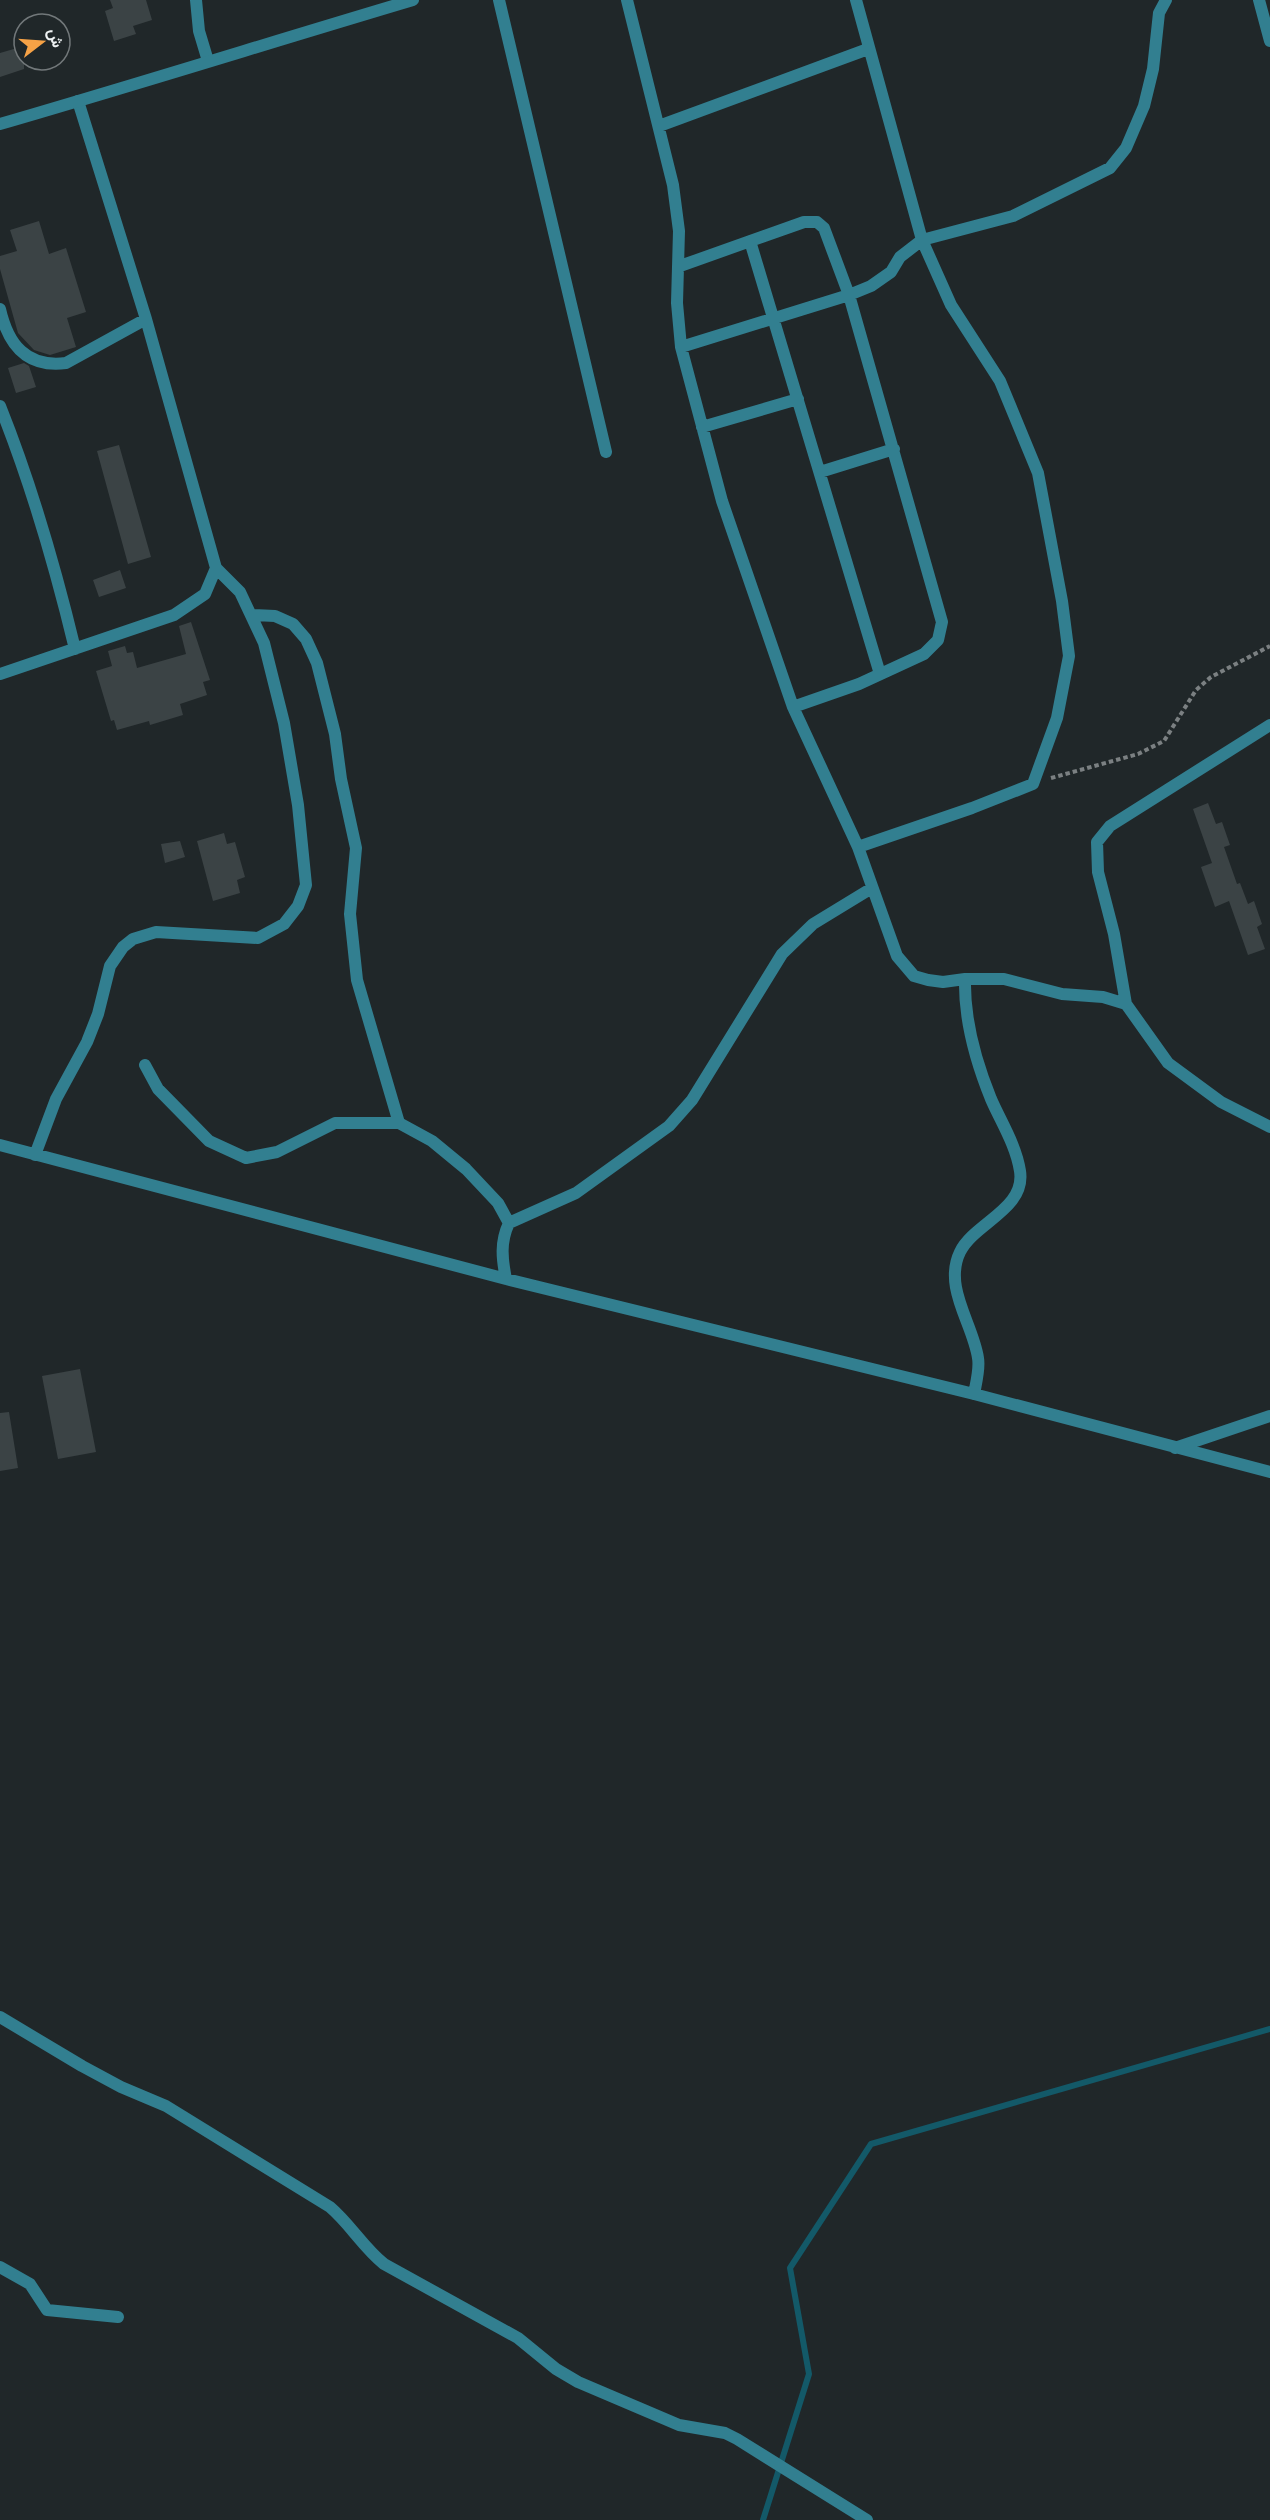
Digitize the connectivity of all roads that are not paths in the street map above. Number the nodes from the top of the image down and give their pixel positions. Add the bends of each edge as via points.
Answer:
1 (196, 0) edge
2 (413, 0) edge
3 (499, 0) edge
4 (627, 0) edge
5 (856, 0) edge
6 (1166, 0) edge
7 (1259, 0) edge
8 (1270, 41) edge
9 (868, 49) junction
10 (208, 61) junction
11 (78, 101) junction
12 (0, 124) edge
13 (659, 126) junction
14 (922, 240) junction
15 (750, 241) junction
16 (680, 266) junction
17 (849, 295) junction
18 (0, 309) edge
19 (773, 318) junction
20 (146, 319) junction
21 (4, 341) edge
22 (681, 347) junction
23 (798, 399) junction
24 (0, 406) edge
25 (702, 427) junction
26 (894, 449) junction
27 (606, 452) dead end
28 (820, 472) junction
29 (216, 568) junction
30 (253, 615) junction
31 (75, 649) junction
32 (880, 674) junction
33 (0, 675) edge
34 (793, 707) junction
35 (1270, 724) edge
36 (858, 847) junction
37 (872, 888) junction
38 (965, 979) junction
39 (1126, 1004) junction
40 (145, 1065) dead end
41 (399, 1123) junction
42 (1270, 1128) edge
43 (0, 1145) edge
44 (35, 1155) junction
45 (509, 1223) junction
46 (506, 1279) junction
47 (974, 1394) junction
48 (1270, 1416) edge
49 (1175, 1448) junction
50 (1270, 1472) edge
51 (0, 2017) edge
52 (0, 2267) edge
53 (118, 2317) dead end
54 (867, 2520) edge

1 - 10 street via 199,31
2 - 10 street
3 - 27 street
4 - 13 street
5 - 9 street
6 - 14 street via 1159,13 1144,106 1126,148 1110,168 1013,216
7 - 8 street
9 - 13 street
9 - 14 street
10 - 11 street
11 - 12 street
11 - 20 street
13 - 16 street via 673,185
14 - 17 street via 900,256 891,272
14 - 36 street via 951,304 1000,381 1038,473 1070,656 1057,718 1033,784
15 - 16 street
15 - 17 street via 804,222 816,222 830,237
15 - 19 street
16 - 22 street via 677,303
17 - 19 street
17 - 26 street
18 - 21 street
19 - 22 street
19 - 23 street
20 - 21 street via 66,363 41,363
20 - 29 street
22 - 25 street
23 - 25 street
23 - 28 street
24 - 31 street via 52,555
25 - 34 street via 722,501
26 - 28 street
26 - 32 street via 942,631 924,654
28 - 32 street
29 - 30 street via 240,592
29 - 31 street via 205,594 174,615
30 - 41 street via 276,616 293,624 306,639 317,663 356,848 350,914 357,980
30 - 44 street via 284,723 298,805 306,885 298,906 285,924 258,938 156,932 133,939 123,947 110,966 87,1042 56,1099
31 - 33 street
32 - 34 street
34 - 36 street
35 - 39 street via 1110,826 1097,842 1098,872
36 - 37 street
37 - 38 street via 897,956 914,976 943,982
37 - 45 street via 813,924 782,954 692,1100 669,1126 576,1193
38 - 39 street via 1004,979 1062,994 1103,997
38 - 47 street via 970,1033 990,1097 1020,1169 1017,1192 960,1250 956,1264 956,1284 978,1359
39 - 42 street via 1168,1062 1221,1102
40 - 41 street via 158,1089 209,1141 246,1158 277,1152 335,1123
41 - 45 street via 432,1141 466,1169 498,1203
43 - 44 street
44 - 46 street
45 - 46 street via 503,1235
46 - 47 street
47 - 49 street
48 - 49 street
49 - 50 street
51 - 54 street via 121,2087 166,2106 330,2206 384,2264 518,2338 578,2382 679,2425 725,2433
52 - 53 street via 30,2284 47,2310

